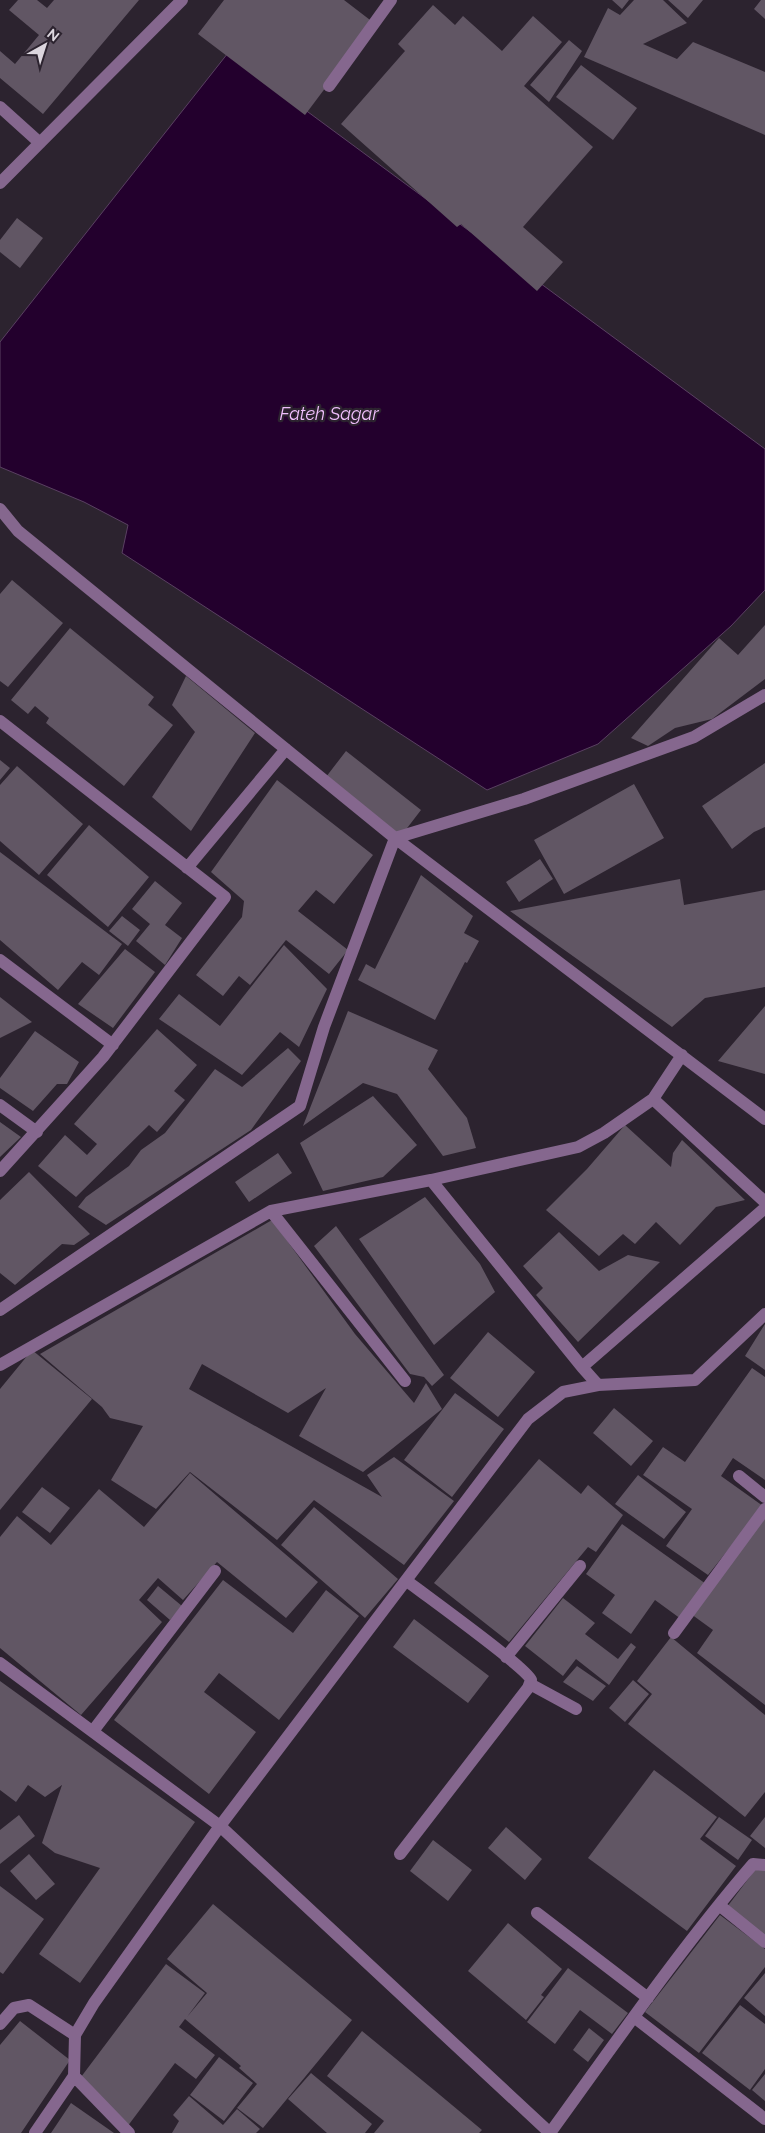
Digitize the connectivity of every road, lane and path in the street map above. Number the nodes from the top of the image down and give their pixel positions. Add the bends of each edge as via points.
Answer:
1 (182, 0) edge
2 (391, 0) edge
3 (329, 86) dead end
4 (0, 107) edge
5 (40, 143) junction
6 (0, 183) edge
7 (0, 510) edge
8 (765, 695) edge
9 (0, 722) edge
10 (286, 749) junction
11 (395, 838) junction
12 (188, 868) junction
13 (0, 960) edge
14 (113, 1045) junction
15 (682, 1055) junction
16 (653, 1099) junction
17 (0, 1105) edge
18 (765, 1119) edge
19 (37, 1132) junction
20 (0, 1172) edge
21 (431, 1180) junction
22 (765, 1202) edge
23 (765, 1208) edge
24 (271, 1211) junction
25 (0, 1310) edge
26 (765, 1314) edge
27 (0, 1365) edge
28 (582, 1368) junction
29 (405, 1381) dead end
30 (598, 1385) junction
31 (739, 1476) dead end
32 (765, 1497) edge
33 (765, 1509) edge
34 (580, 1566) dead end
35 (215, 1571) dead end
36 (407, 1581) junction
37 (674, 1633) dead end
38 (506, 1656) junction
39 (0, 1663) edge
40 (530, 1684) junction
41 (576, 1709) dead end
42 (93, 1731) junction
43 (220, 1826) junction
44 (400, 1854) dead end
45 (765, 1865) edge
46 (719, 1905) junction
47 (537, 1913) dead end
48 (765, 1942) edge
49 (648, 1998) junction
50 (634, 2017) junction
51 (0, 2024) edge
52 (75, 2035) junction
53 (74, 2076) junction
54 (765, 2119) edge
55 (34, 2133) edge
56 (129, 2133) edge
57 (550, 2133) edge

1 - 5 street
2 - 3 street
4 - 5 street
5 - 6 street
7 - 10 street via 18,530
8 - 11 street via 694,737 524,799
9 - 12 street
10 - 11 street
10 - 12 street
11 - 15 street
11 - 25 street via 324,1027 300,1106
12 - 14 street via 225,897
13 - 14 street
14 - 19 street
15 - 16 street
15 - 18 street
16 - 21 street via 578,1147
16 - 22 street
17 - 19 street
19 - 20 street
21 - 24 street
21 - 28 street
23 - 28 street
24 - 27 street
24 - 29 street
26 - 30 street via 695,1380
28 - 30 street
30 - 36 street via 563,1392 528,1419
31 - 32 street
33 - 37 street
34 - 38 street
35 - 42 street
36 - 38 street
36 - 43 street
38 - 40 street via 529,1675
39 - 42 street
40 - 41 street
40 - 44 street
42 - 43 street
43 - 52 street
43 - 57 street
45 - 46 street via 753,1864
46 - 48 street
46 - 49 street
47 - 49 street
49 - 50 street
50 - 54 street
50 - 57 street
51 - 52 street via 14,2008 29,2004
52 - 53 street
53 - 55 street
53 - 56 street

